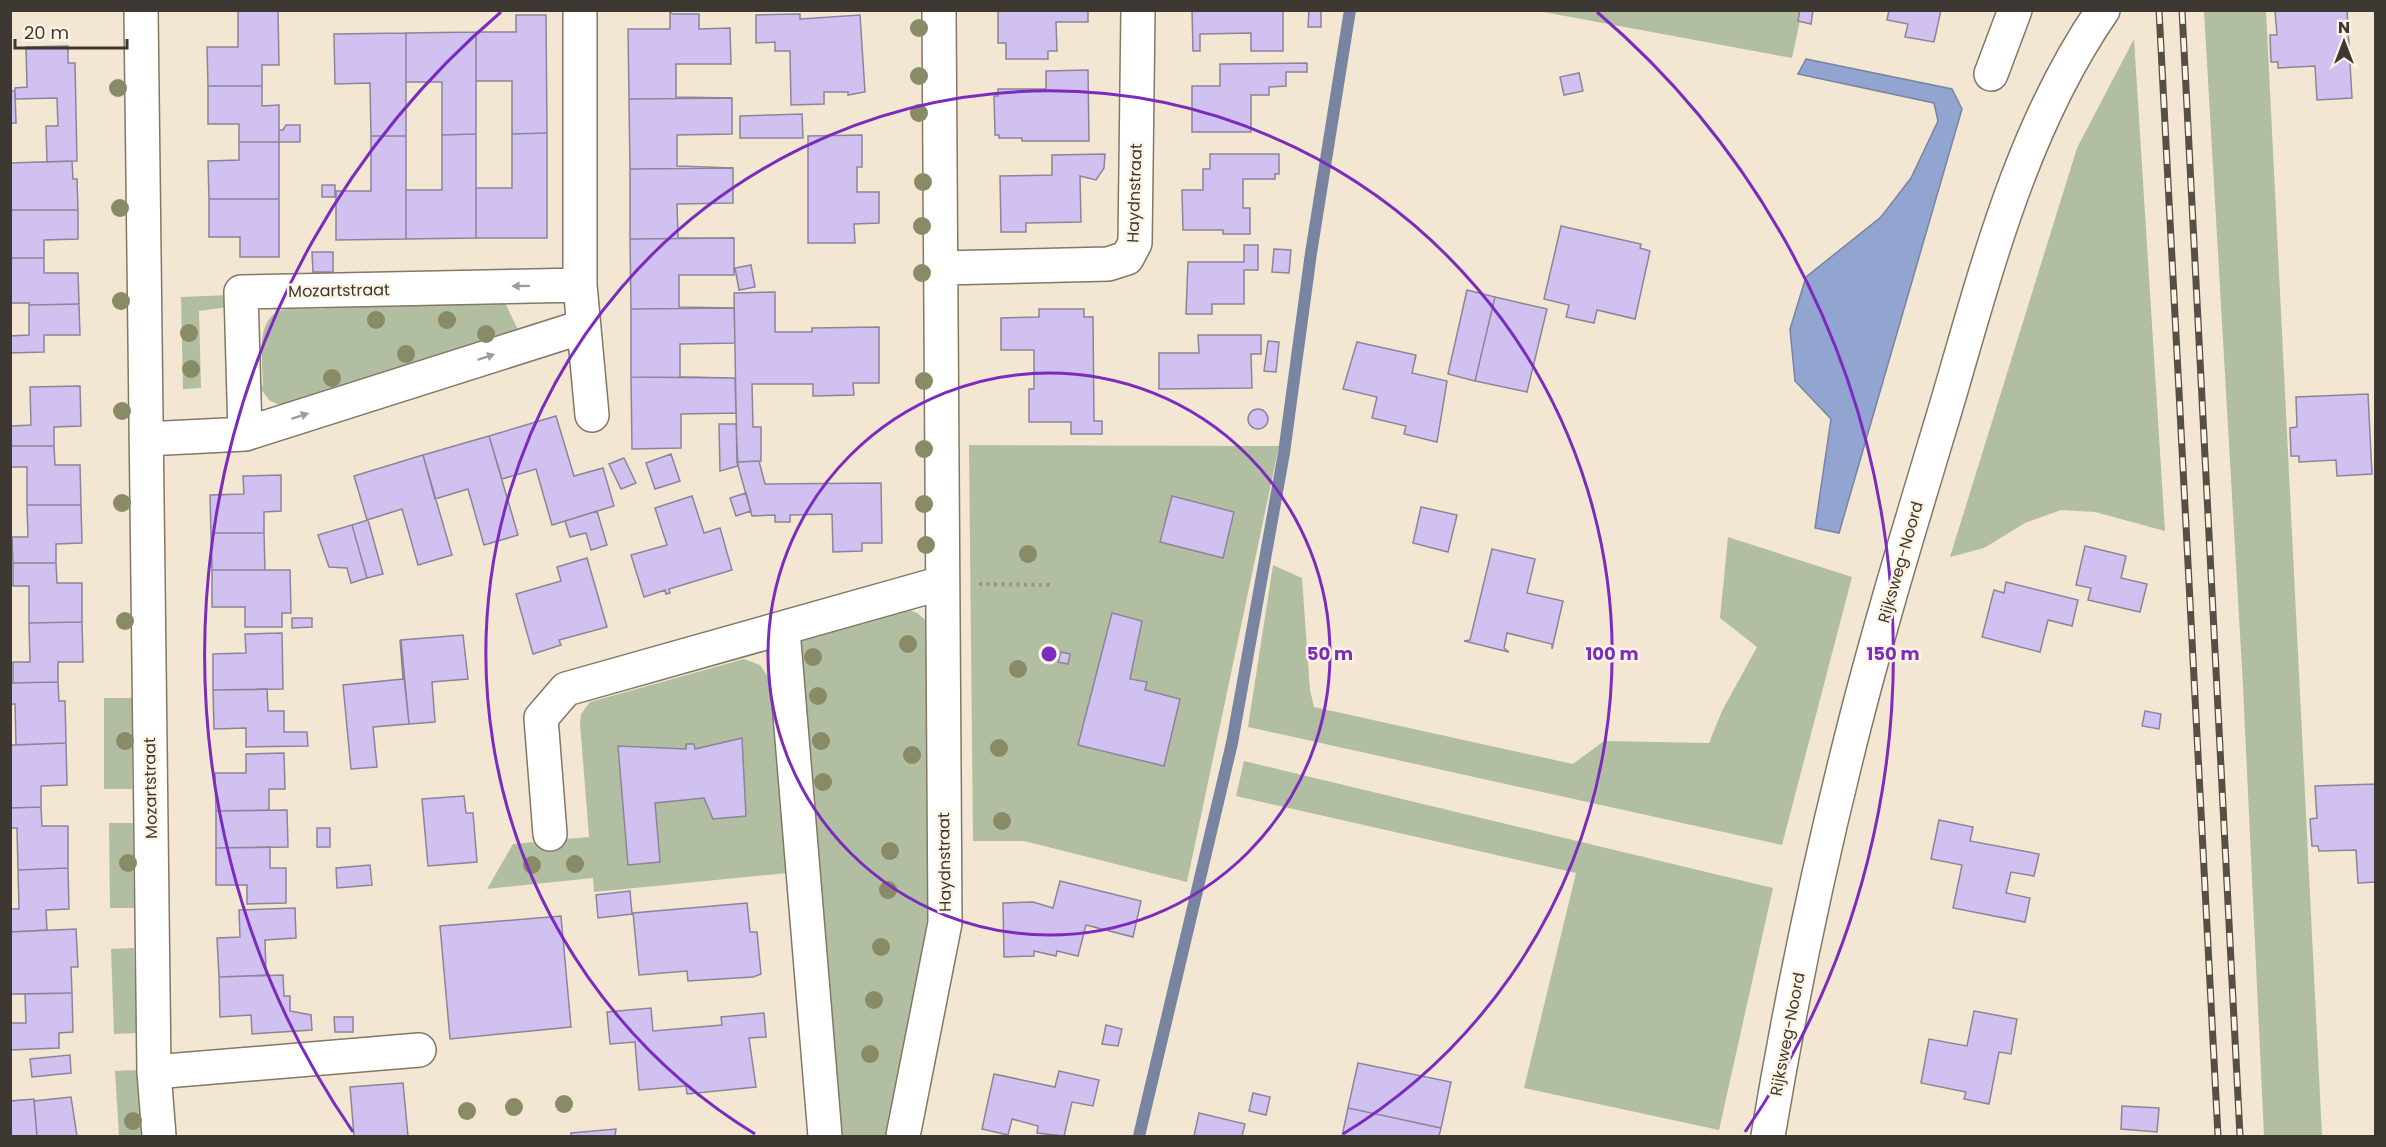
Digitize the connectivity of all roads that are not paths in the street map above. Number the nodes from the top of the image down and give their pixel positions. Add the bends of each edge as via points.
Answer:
1 (141, 10) edge
2 (580, 10) edge
3 (939, 10) edge
4 (1138, 10) edge
5 (2015, 10) edge
6 (2103, 10) edge
7 (1991, 74) dead end
8 (940, 268) junction
9 (580, 285) junction
10 (582, 327) junction
11 (592, 415) dead end
12 (244, 434) junction
13 (146, 439) junction
14 (942, 583) junction
15 (783, 630) junction
16 (550, 834) dead end
17 (419, 1050) dead end
18 (154, 1072) junction
19 (159, 1137) edge
20 (825, 1137) edge
21 (903, 1137) edge
22 (1768, 1137) edge

1 - 13 street, Mozartstraat
2 - 9 street
3 - 8 street, Haydnstraat
4 - 8 street, Haydnstraat via 1135,243 1127,258 1108,264
5 - 7 street
6 - 22 street, Rijksweg-Noord via 2076,49 2046,105 2018,170 1909,531 1846,759 1795,987
8 - 14 street, Haydnstraat
9 - 10 street
9 -> 12 street, Mozartstraat via 241,292
10 - 11 street
12 -> 10 street
12 - 13 street
13 - 18 street, Mozartstraat
14 - 15 street
14 - 21 street, Haydnstraat via 945,923
15 - 16 street via 566,689 542,718
15 - 20 street
17 - 18 street
18 - 19 street, Mozartstraat

